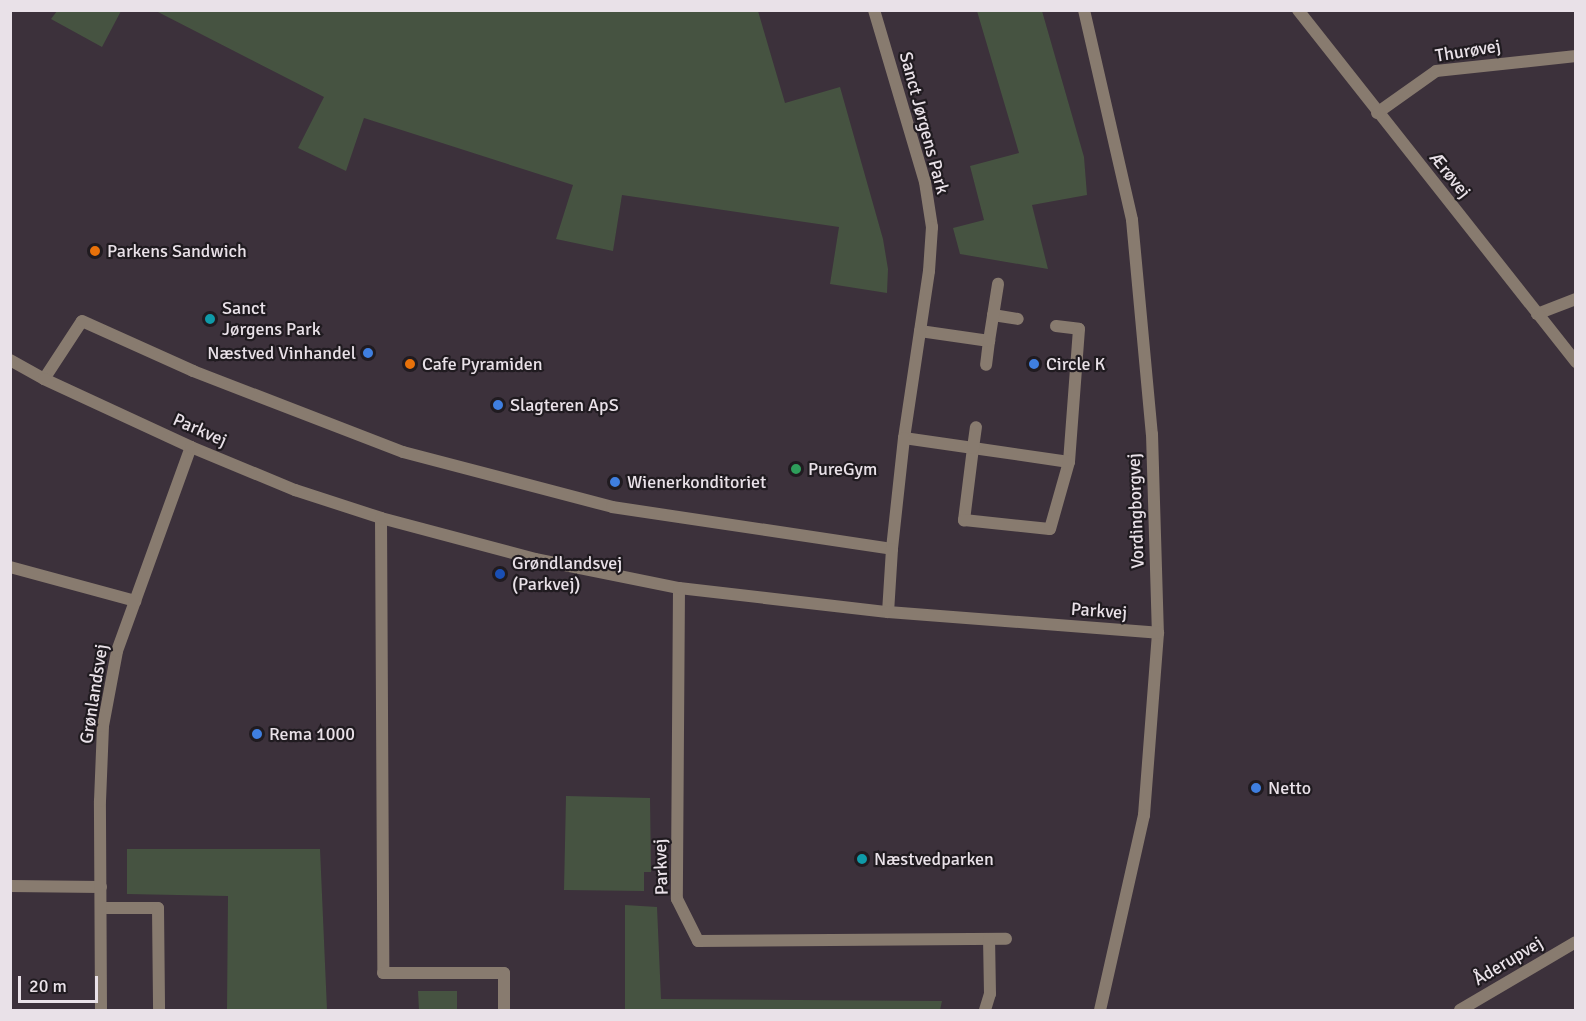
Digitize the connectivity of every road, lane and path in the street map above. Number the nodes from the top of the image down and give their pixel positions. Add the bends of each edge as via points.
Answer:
1 (874, 10) edge
2 (1084, 10) edge
3 (1298, 10) edge
4 (1575, 56) edge
5 (1377, 113) junction
6 (998, 284) dead end
7 (1575, 299) edge
8 (1537, 314) junction
9 (993, 315) junction
10 (1018, 319) dead end
11 (921, 325) junction
12 (1056, 326) dead end
13 (988, 341) junction
14 (10, 360) edge
15 (1575, 362) edge
16 (986, 365) dead end
17 (45, 379) junction
18 (976, 427) dead end
19 (904, 438) junction
20 (191, 447) junction
21 (973, 448) junction
22 (1069, 462) junction
23 (381, 518) junction
24 (892, 549) junction
25 (10, 567) edge
26 (679, 588) junction
27 (135, 600) junction
28 (888, 612) junction
29 (1158, 633) junction
30 (10, 886) edge
31 (101, 887) junction
32 (101, 908) junction
33 (989, 939) junction
34 (1006, 939) dead end
35 (1575, 942) edge
36 (101, 1011) edge
37 (159, 1011) edge
38 (504, 1011) edge
39 (985, 1011) edge
40 (1100, 1011) edge
41 (1460, 1011) edge

1 - 11 street, Sanct Jørgens Park via 925,182 932,227
2 - 29 street, Vordingborgvej via 1132,220 1152,434
3 - 5 street, Ærøvej
4 - 5 street, Thurøvej via 1436,71
5 - 8 street, Ærøvej
6 - 9 street
7 - 8 street
8 - 15 street, Ærøvej
9 - 10 street
9 - 13 street
11 - 13 street
11 - 19 street, Sanct Jørgens Park
12 - 22 street via 1079,329
13 - 16 street
14 - 17 street, Parkvej
17 - 20 street, Parkvej
17 - 24 street via 82,321 193,371 403,452 612,507
18 - 21 street
19 - 21 street
19 - 24 street, Sanct Jørgens Park
20 - 23 street, Parkvej via 294,490
20 - 27 street, Grønlandsvej
21 - 22 street
21 - 22 street via 964,520 1050,529
23 - 26 street, Parkvej via 535,559
23 - 38 street via 382,973 504,973
24 - 28 street, Sanct Jørgens Park
25 - 27 street
26 - 28 street, Parkvej
26 - 33 street, Parkvej via 677,899 698,941
27 - 31 street, Grønlandsvej via 117,651 104,726
28 - 29 street, Parkvej
29 - 40 street, Vordingborgvej via 1144,815
30 - 31 street
31 - 32 street, Grønlandsvej
32 - 36 street, Grønlandsvej
32 - 37 street via 158,908
33 - 34 street, Parkvej
33 - 39 street via 990,994
35 - 41 street, Åderupvej

